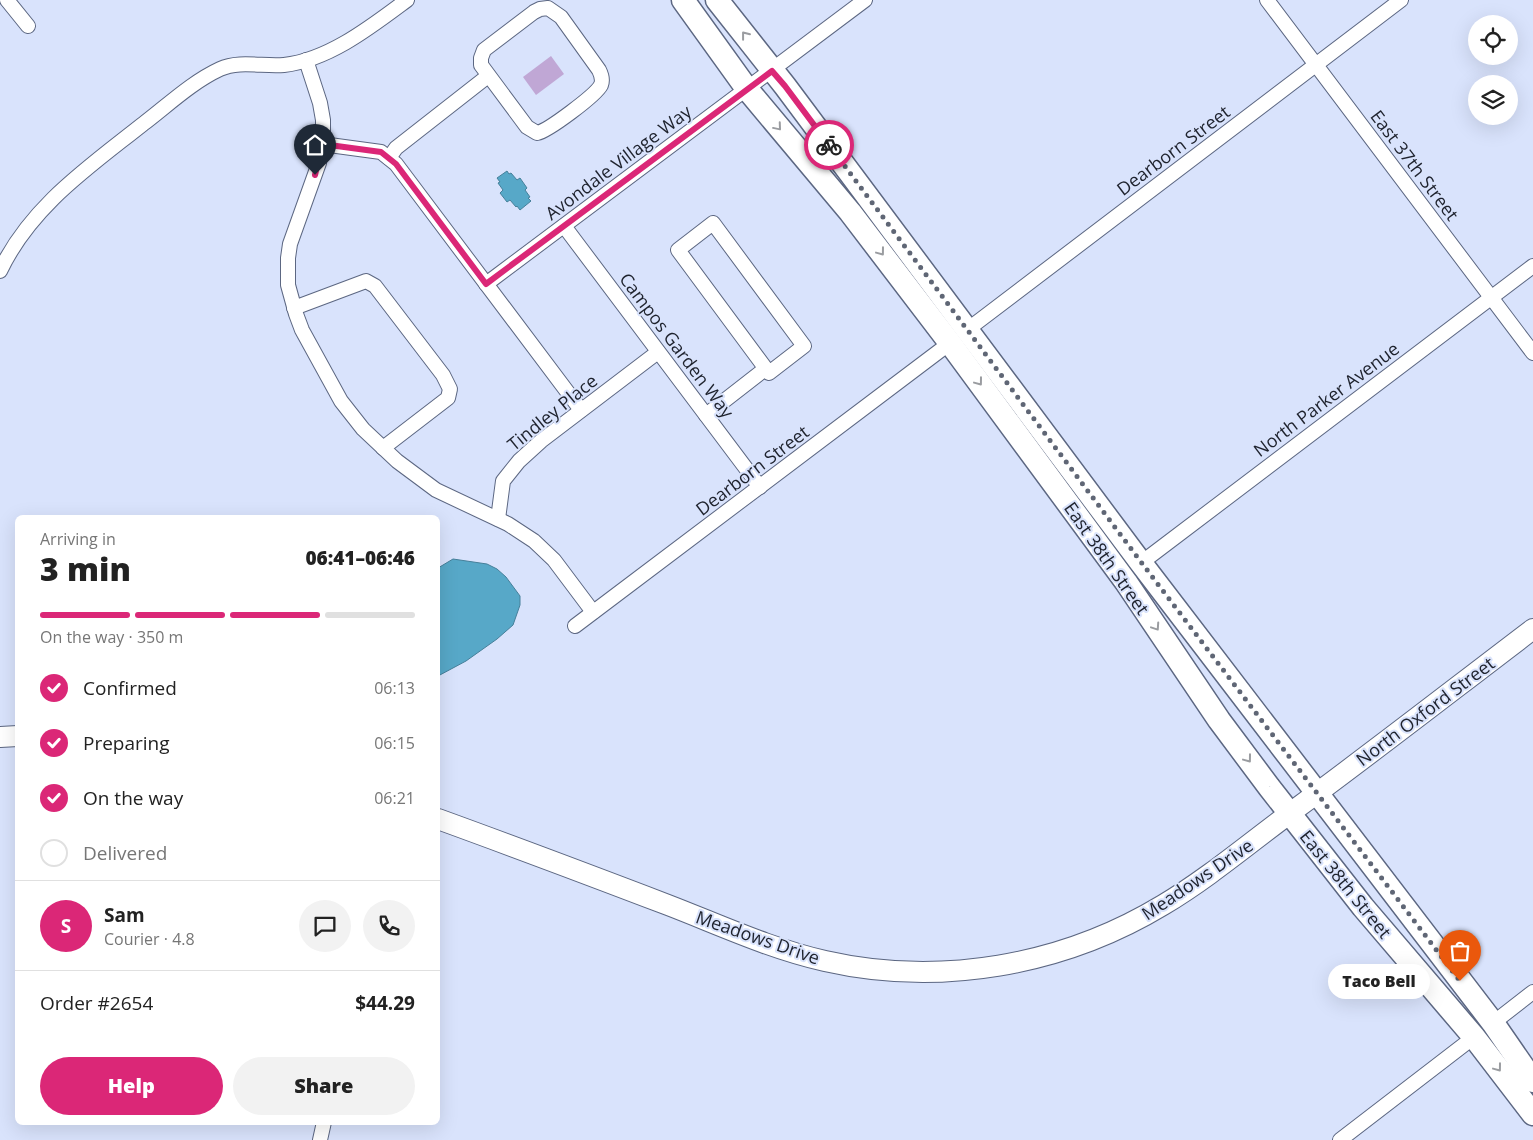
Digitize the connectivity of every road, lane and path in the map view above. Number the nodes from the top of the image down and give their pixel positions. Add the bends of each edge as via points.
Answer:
1 (7, 0) edge
2 (407, 0) edge
3 (683, 0) edge
4 (718, 0) edge
5 (865, 0) edge
6 (1267, 0) edge
7 (1400, 0) edge
8 (28, 26) dead end
9 (306, 60) junction
10 (1316, 65) junction
11 (772, 71) junction
12 (488, 76) junction
13 (747, 89) junction
14 (322, 144) junction
15 (390, 158) junction
16 (564, 226) junction
17 (1533, 266) edge
18 (0, 271) edge
19 (486, 284) junction
20 (1490, 298) junction
21 (294, 308) junction
22 (959, 337) junction
23 (658, 352) junction
24 (1533, 352) edge
25 (765, 369) junction
26 (581, 410) junction
27 (706, 415) junction
28 (383, 448) junction
29 (760, 487) junction
30 (498, 519) junction
31 (1141, 562) junction
32 (593, 612) junction
33 (575, 626) dead end
34 (1533, 629) edge
35 (15, 736) edge
36 (0, 737) edge
37 (1316, 794) junction
38 (1289, 814) junction
39 (440, 820) edge
40 (1533, 992) edge
41 (1492, 1023) junction
42 (1474, 1037) junction
43 (1533, 1081) edge
44 (1533, 1114) edge
45 (323, 1125) edge
46 (320, 1140) edge
47 (1340, 1140) edge

1 - 8 street
2 - 9 street via 355,36
3 - 13 main road, East 38th Street
11 -> 4 main road, East 38th Street
5 - 11 street, Avondale Village Way
6 - 10 street, East 37th Street
7 - 10 street, Dearborn Street
9 - 14 street via 322,112
9 - 18 street via 283,65 222,68 196,82 75,177 52,199 23,233
10 - 20 street, East 37th Street
10 - 22 street, Dearborn Street
11 - 13 street, Avondale Village Way
11 - 22 main road, East 38th Street
12 - 12 street via 526,127 537,133 550,128 593,95 602,84 599,70 560,17 548,8 534,12 484,50 481,65
12 - 15 street via 396,148
13 - 16 street, Avondale Village Way
13 -> 22 main road, East 38th Street
14 - 15 street via 372,150
14 - 21 street via 317,169 290,244 287,272
15 - 19 street
16 - 19 street, Avondale Village Way
16 - 23 street, Campos Garden Way
17 - 20 street, North Parker Avenue
19 - 26 street
20 - 24 street, East 37th Street
20 - 31 street, North Parker Avenue
21 - 28 street via 302,330 341,400 363,429
21 - 28 street via 366,281 375,286 443,375 450,389 448,398
22 - 29 street, Dearborn Street
22 - 31 main road, East 38th Street
22 -> 38 main road, East 38th Street via 1230,736
23 - 26 street, Tindley Place
23 - 27 street, Campos Garden Way
25 - 25 street via 678,250 713,223 804,346 769,373
25 - 27 street
26 - 30 street, Tindley Place via 535,446 510,471 504,481
27 - 29 street, Campos Garden Way
28 - 30 street via 436,490
29 - 32 street, Dearborn Street
30 - 32 street via 545,550
31 - 37 main road, East 38th Street
32 - 33 street, Dearborn Street
34 - 37 street, North Oxford Street
35 - 36 street
37 - 38 street, Meadows Drive
37 - 41 main road, East 38th Street
38 - 39 street, Meadows Drive via 1184,892 1113,931 1036,958 936,972 861,967 788,951
38 - 42 main road, East 38th Street
40 - 41 street
41 - 43 main road, East 38th Street
42 -> 44 main road, East 38th Street
42 - 47 street
45 - 46 street

